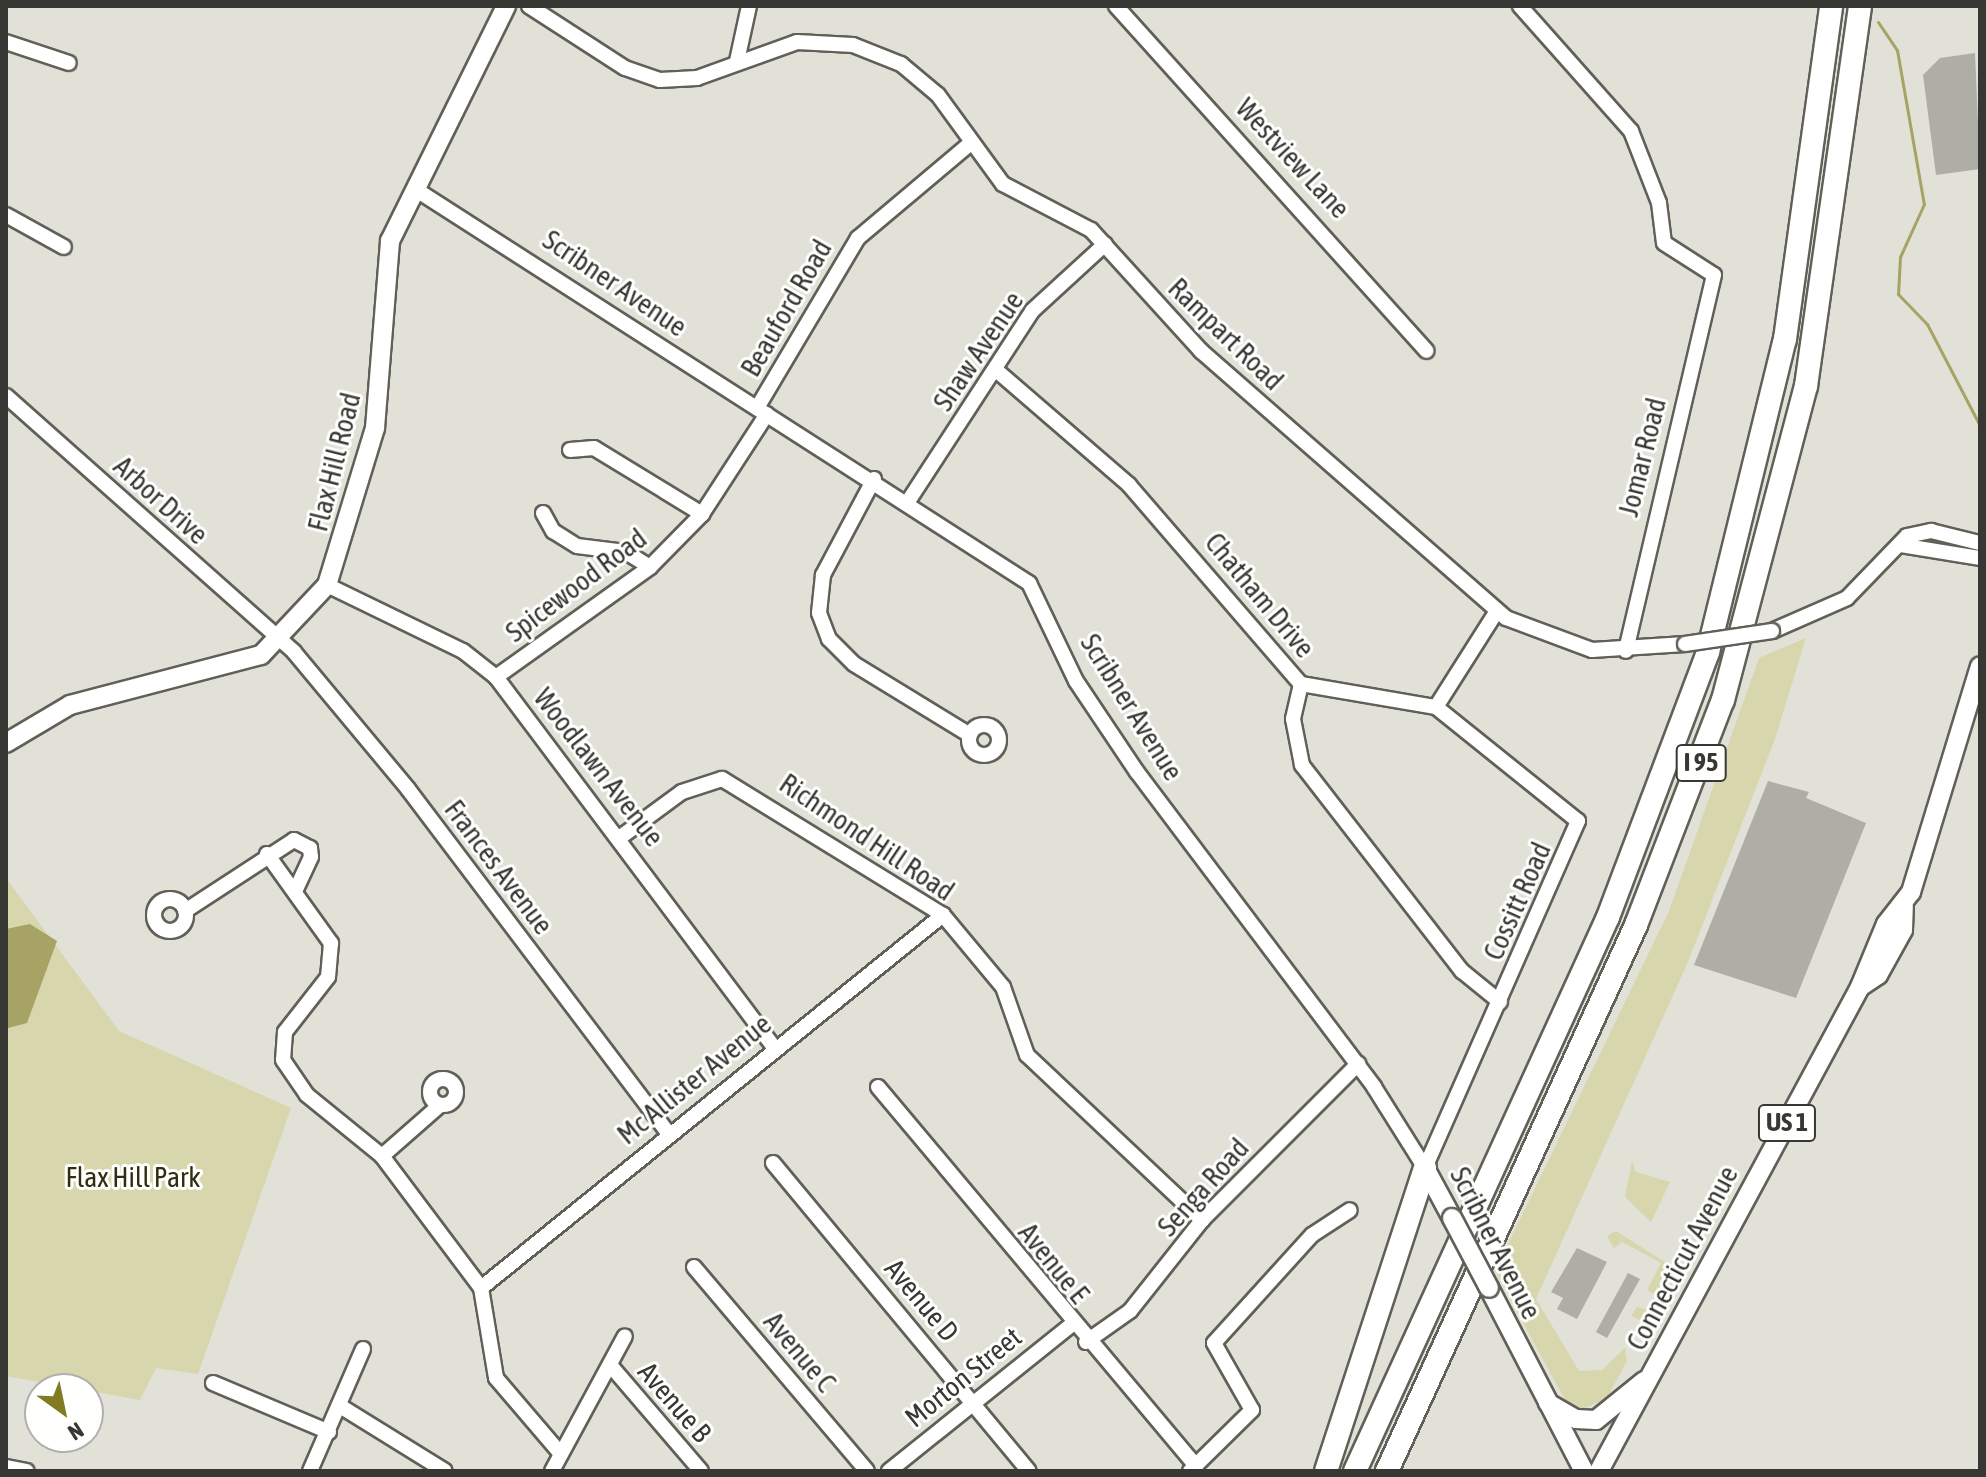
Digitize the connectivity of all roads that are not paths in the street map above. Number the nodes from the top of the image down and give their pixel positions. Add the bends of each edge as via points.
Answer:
1 (506, 6) edge
2 (529, 6) edge
3 (749, 6) edge
4 (1116, 6) edge
5 (1520, 6) edge
6 (1831, 6) edge
7 (1860, 6) edge
8 (6, 42) edge
9 (737, 61) junction
10 (69, 63) dead end
11 (971, 143) junction
12 (415, 189) junction
13 (6, 215) edge
14 (1105, 244) junction
15 (64, 247) dead end
16 (1427, 351) dead end
17 (996, 370) junction
18 (6, 396) edge
19 (762, 411) junction
20 (570, 450) dead end
21 (874, 479) junction
22 (909, 500) junction
23 (543, 513) dead end
24 (702, 514) junction
25 (1980, 543) edge
26 (1900, 545) junction
27 (1980, 558) edge
28 (650, 567) junction
29 (327, 585) junction
30 (1497, 611) junction
31 (280, 643) junction
32 (1626, 651) junction
33 (1980, 666) edge
34 (496, 677) junction
35 (1301, 684) junction
36 (1436, 707) junction
37 (970, 735) dead end
38 (6, 743) edge
39 (622, 836) junction
40 (267, 854) junction
41 (296, 889) junction
42 (185, 911) dead end
43 (943, 915) junction
44 (1500, 1002) junction
45 (774, 1047) junction
46 (1358, 1064) junction
47 (878, 1087) dead end
48 (440, 1105) dead end
49 (667, 1132) junction
50 (382, 1156) junction
51 (773, 1163) dead end
52 (1425, 1168) junction
53 (1350, 1210) dead end
54 (1202, 1220) junction
55 (694, 1267) dead end
56 (481, 1288) junction
57 (1071, 1325) junction
58 (625, 1336) dead end
59 (1448, 1338) junction
60 (1086, 1342) junction
61 (363, 1349) dead end
62 (611, 1366) junction
63 (1649, 1377) junction
64 (213, 1383) dead end
65 (1544, 1400) junction
66 (973, 1401) junction
67 (340, 1406) junction
68 (329, 1432) junction
69 (561, 1454) junction
70 (6, 1467) edge
71 (1193, 1468) edge
72 (27, 1471) edge
73 (310, 1471) edge
74 (445, 1471) edge
75 (552, 1471) edge
76 (701, 1471) edge
77 (867, 1471) edge
78 (889, 1471) edge
79 (1029, 1471) edge
80 (1326, 1471) edge
81 (1355, 1471) edge
82 (1387, 1471) edge
83 (1399, 1471) edge
84 (1584, 1471) edge
85 (1599, 1471) edge

1 - 12 main road, Flax Hill Road
2 - 9 street, Rampart Road via 646,77 685,80
3 - 9 street
4 - 16 street, Westview Lane
5 - 32 street, Jomar Road via 1631,131 1659,203 1664,243 1693,255 1714,275
6 - 81 highway, I 95 via 1781,364 1708,652 1614,904
7 - 59 highway, I 95 via 1806,386 1740,649 1652,889
8 - 10 street
9 - 11 street, Rampart Road via 797,42 870,49 926,83
11 - 14 street, Rampart Road via 1010,189 1080,222
11 - 19 street, Beauford Road via 858,238
12 - 19 street, Scribner Avenue
12 - 29 main road, Flax Hill Road via 386,255 375,428
13 - 15 street
14 - 17 street, Shaw Avenue via 1032,311
14 - 30 street, Rampart Road via 1201,351
17 - 22 street, Shaw Avenue
17 - 35 street, Chatham Drive via 1129,485
18 - 31 street, Arbor Drive
19 - 21 street, Scribner Avenue
19 - 24 street, Spicewood Road
20 - 24 street via 594,448
21 - 22 street, Scribner Avenue
21 - 37 street via 823,575 819,613 829,639 854,664
22 - 46 street, Scribner Avenue via 1035,590 1076,681 1137,772
23 - 28 street via 553,531 577,546 626,552
24 - 28 street, Spicewood Road
25 - 26 street, Rampart Road via 1923,531
26 - 27 street
26 - 32 street, Rampart Road, bridge via 1837,604 1772,631
28 - 34 street, Spicewood Road
29 - 31 main road, Flax Hill Road
29 - 34 street, Woodlawn Avenue via 463,651
30 - 32 street, Rampart Road via 1556,640
30 - 36 street
31 - 38 main road, Flax Hill Road via 241,664 70,705
31 - 49 street, Frances Avenue via 408,789
33 - 63 main road, Connecticut Avenue / US 1 via 1897,941 1875,980 1860,987
34 - 39 street, Woodlawn Avenue
35 - 36 street, Cossitt Road
35 - 44 street, Chatham Drive via 1293,719 1302,765 1462,971
36 - 44 street, Cossitt Road via 1578,821
39 - 43 street, Richmond Hill Road via 682,792 722,779
39 - 45 street, Woodlawn Avenue
40 - 41 street
40 - 41 street via 294,840 310,848
40 - 42 street
41 - 50 street via 321,919 331,957 328,977 285,1032 283,1060 307,1095
43 - 45 street, Mc Allister Avenue
43 - 54 street, Richmond Hill Road via 1003,987 1027,1055
44 - 52 street, Cossitt Road
45 - 49 street, Mc Allister Avenue
46 - 52 street, Scribner Avenue
46 - 54 street, Senga Road
47 - 57 street, Avenue E
48 - 50 street
49 - 56 street, Mc Allister Avenue
50 - 56 street
51 - 66 street, Avenue D
52 - 65 main road, Scribner Avenue, bridge
52 - 80 highway
53 - 71 street via 1312,1235 1214,1343 1252,1410
54 - 60 street, Senga Road via 1130,1311
55 - 77 street, Avenue C
56 - 69 street via 496,1378
57 - 60 street, Avenue E
57 - 66 street, Morton Street
58 - 62 street
59 - 82 highway, I 95
59 - 83 highway
60 - 71 street, Avenue E
61 - 67 street
62 - 69 street
62 - 76 street, Avenue B
63 - 65 main road via 1596,1420 1576,1419
63 - 85 main road, Connecticut Avenue / US 1
64 - 68 street
65 - 84 main road, Scribner Avenue
66 - 78 street, Morton Street
66 - 79 street, Avenue D
67 - 68 street
67 - 74 street
68 - 73 street
69 - 75 street
70 - 72 street

